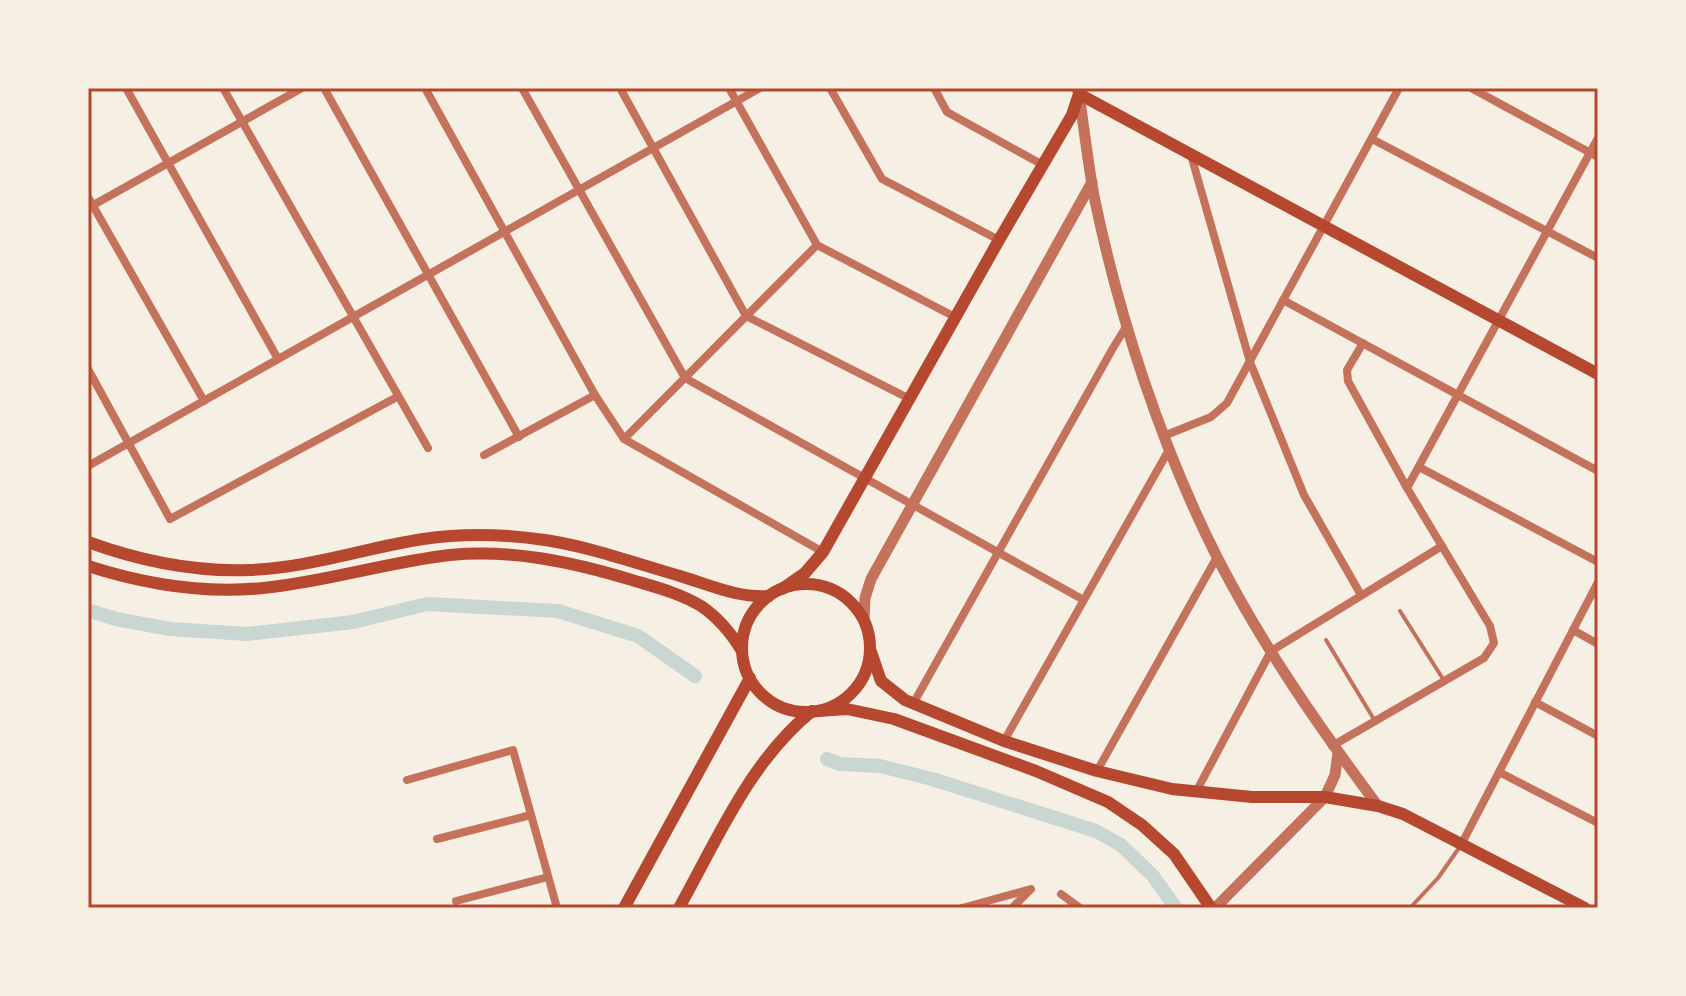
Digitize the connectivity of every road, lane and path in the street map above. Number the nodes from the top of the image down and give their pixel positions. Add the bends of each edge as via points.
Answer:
1 (126, 88) edge
2 (223, 88) edge
3 (302, 88) edge
4 (324, 88) edge
5 (425, 88) edge
6 (522, 88) edge
7 (620, 88) edge
8 (729, 88) edge
9 (760, 88) edge
10 (830, 88) edge
11 (934, 88) edge
12 (1399, 88) edge
13 (1471, 88) edge
14 (1078, 91) edge
15 (736, 101) junction
16 (242, 122) junction
17 (1598, 138) edge
18 (1372, 139) junction
19 (653, 148) junction
20 (1191, 155) junction
21 (1594, 155) edge
22 (168, 163) junction
23 (1043, 165) junction
24 (1092, 182) junction
25 (579, 189) junction
26 (90, 203) edge
27 (1325, 226) junction
28 (506, 230) junction
29 (1547, 231) junction
30 (999, 240) junction
31 (817, 245) junction
32 (1598, 258) edge
33 (428, 274) junction
34 (1283, 300) junction
35 (746, 316) junction
36 (352, 317) junction
37 (955, 317) junction
38 (1499, 320) junction
39 (1126, 327) junction
40 (1363, 343) junction
41 (278, 359) junction
42 (1250, 362) junction
43 (88, 369) edge
44 (1598, 374) edge
45 (685, 378) junction
46 (595, 395) junction
47 (1458, 395) junction
48 (397, 397) junction
49 (910, 399) junction
50 (204, 401) junction
51 (1166, 435) junction
52 (519, 437) junction
53 (624, 439) junction
54 (128, 443) junction
55 (428, 448) dead end
56 (1170, 448) junction
57 (484, 455) dead end
58 (88, 466) edge
59 (1419, 467) junction
60 (1598, 471) edge
61 (865, 478) junction
62 (1407, 488) junction
63 (913, 504) junction
64 (88, 542) edge
65 (1442, 546) junction
66 (823, 552) junction
67 (997, 552) junction
68 (1217, 557) junction
69 (1598, 562) edge
70 (88, 566) edge
71 (1598, 582) edge
72 (782, 589) junction
73 (1361, 595) junction
74 (769, 596) junction
75 (1082, 599) junction
76 (1400, 611) dead end
77 (864, 620) junction
78 (1573, 630) junction
79 (1326, 640) dead end
80 (1598, 644) edge
81 (870, 649) junction
82 (742, 651) junction
83 (1271, 651) junction
84 (750, 678) junction
85 (1444, 681) junction
86 (1535, 702) junction
87 (913, 704) junction
88 (815, 711) junction
89 (1375, 721) junction
90 (1598, 736) edge
91 (1004, 741) junction
92 (1335, 749) junction
93 (1097, 771) junction
94 (1499, 772) junction
95 (407, 780) dead end
96 (1196, 792) junction
97 (1325, 797) junction
98 (1378, 806) junction
99 (531, 815) junction
100 (1598, 823) edge
101 (437, 839) dead end
102 (1461, 845) junction
103 (548, 877) junction
104 (1061, 894) dead end
105 (456, 901) dead end
106 (557, 908) edge
107 (624, 908) edge
108 (679, 908) edge
109 (962, 908) edge
110 (1012, 908) edge
111 (1080, 908) edge
112 (1213, 908) edge
113 (1410, 908) edge
114 (1585, 908) edge

1 - 22 street
2 - 16 street
3 - 16 street
4 - 33 street
5 - 28 street
6 - 25 street
7 - 19 street
8 - 15 street
9 - 15 street
10 - 30 street via 882,179
11 - 23 street via 947,112
12 - 18 street
13 - 21 street
14 - 20 main road
14 - 23 main road via 1072,115
14 - 24 street
15 - 19 street
15 - 31 street
16 - 22 street
16 - 36 street
17 - 21 street
18 - 27 street
18 - 29 street
19 - 25 street
19 - 35 street
20 - 27 main road
20 - 42 street
21 - 29 street
22 - 26 street
22 - 41 street
23 - 30 main road
24 - 39 street
24 - 63 street
25 - 28 street
25 - 45 street
26 - 50 street
27 - 34 street
27 - 38 main road
28 - 33 street
28 - 46 street
29 - 32 street
29 - 38 street
30 - 37 main road
31 - 35 street
31 - 37 street
33 - 36 street
33 - 52 street
34 - 40 street
34 - 42 street
35 - 45 street
35 - 49 street
36 - 41 street
36 - 48 street
37 - 49 main road
38 - 44 main road
38 - 47 street
39 - 51 street
39 - 67 street
40 - 47 street
40 - 62 street via 1347,370 1348,381
41 - 50 street
42 - 51 street via 1220,412
42 - 73 street via 1304,495
43 - 54 street
45 - 53 street
45 - 61 street
46 - 52 street
46 - 53 street
47 - 59 street
47 - 60 street
48 - 54 street via 170,519
48 - 55 street
49 - 61 main road
50 - 54 street
51 - 56 street
52 - 57 street
53 - 66 street
54 - 58 street
56 - 68 street
56 - 75 street
59 - 62 street
59 - 69 street
61 - 63 street
61 - 66 main road
62 - 65 street
63 - 67 street
63 - 77 street via 871,579
64 - 74 main road via 178,566 252,570 421,539 488,534 592,550 733,594
65 - 73 street
65 - 85 street via 1494,637 1489,654
66 - 72 main road
67 - 75 street
67 - 87 street
68 - 83 street
68 - 93 street
70 - 82 main road via 163,585 220,590 296,583 450,555 534,556 587,566 689,599 720,621
71 - 78 street
72 - 74 main road
72 - 77 main road via 806,584 827,588 845,597
73 - 83 street
74 - 82 main road via 746,625
75 - 91 street
76 - 85 lane
77 - 81 main road
78 - 80 street
78 - 86 street
79 - 89 lane
81 - 87 main road via 881,681
81 - 88 main road via 855,690
82 - 84 main road
83 - 92 street
83 - 96 street
84 - 88 main road via 777,705
84 - 107 main road
85 - 89 street
86 - 90 street
86 - 94 street
87 - 91 main road
88 - 108 main road via 770,752
88 - 112 main road via 857,710 894,719 1108,802 1174,854
89 - 92 street
91 - 93 main road
92 - 97 street via 1335,775
92 - 98 street
93 - 96 main road
94 - 100 street
94 - 102 street
95 - 99 street via 513,750
96 - 97 main road
97 - 98 main road
97 - 112 street
98 - 102 main road
99 - 101 street
99 - 103 street
102 - 113 lane
102 - 114 main road
103 - 105 street
103 - 106 street
104 - 111 street
109 - 110 street via 1031,889

